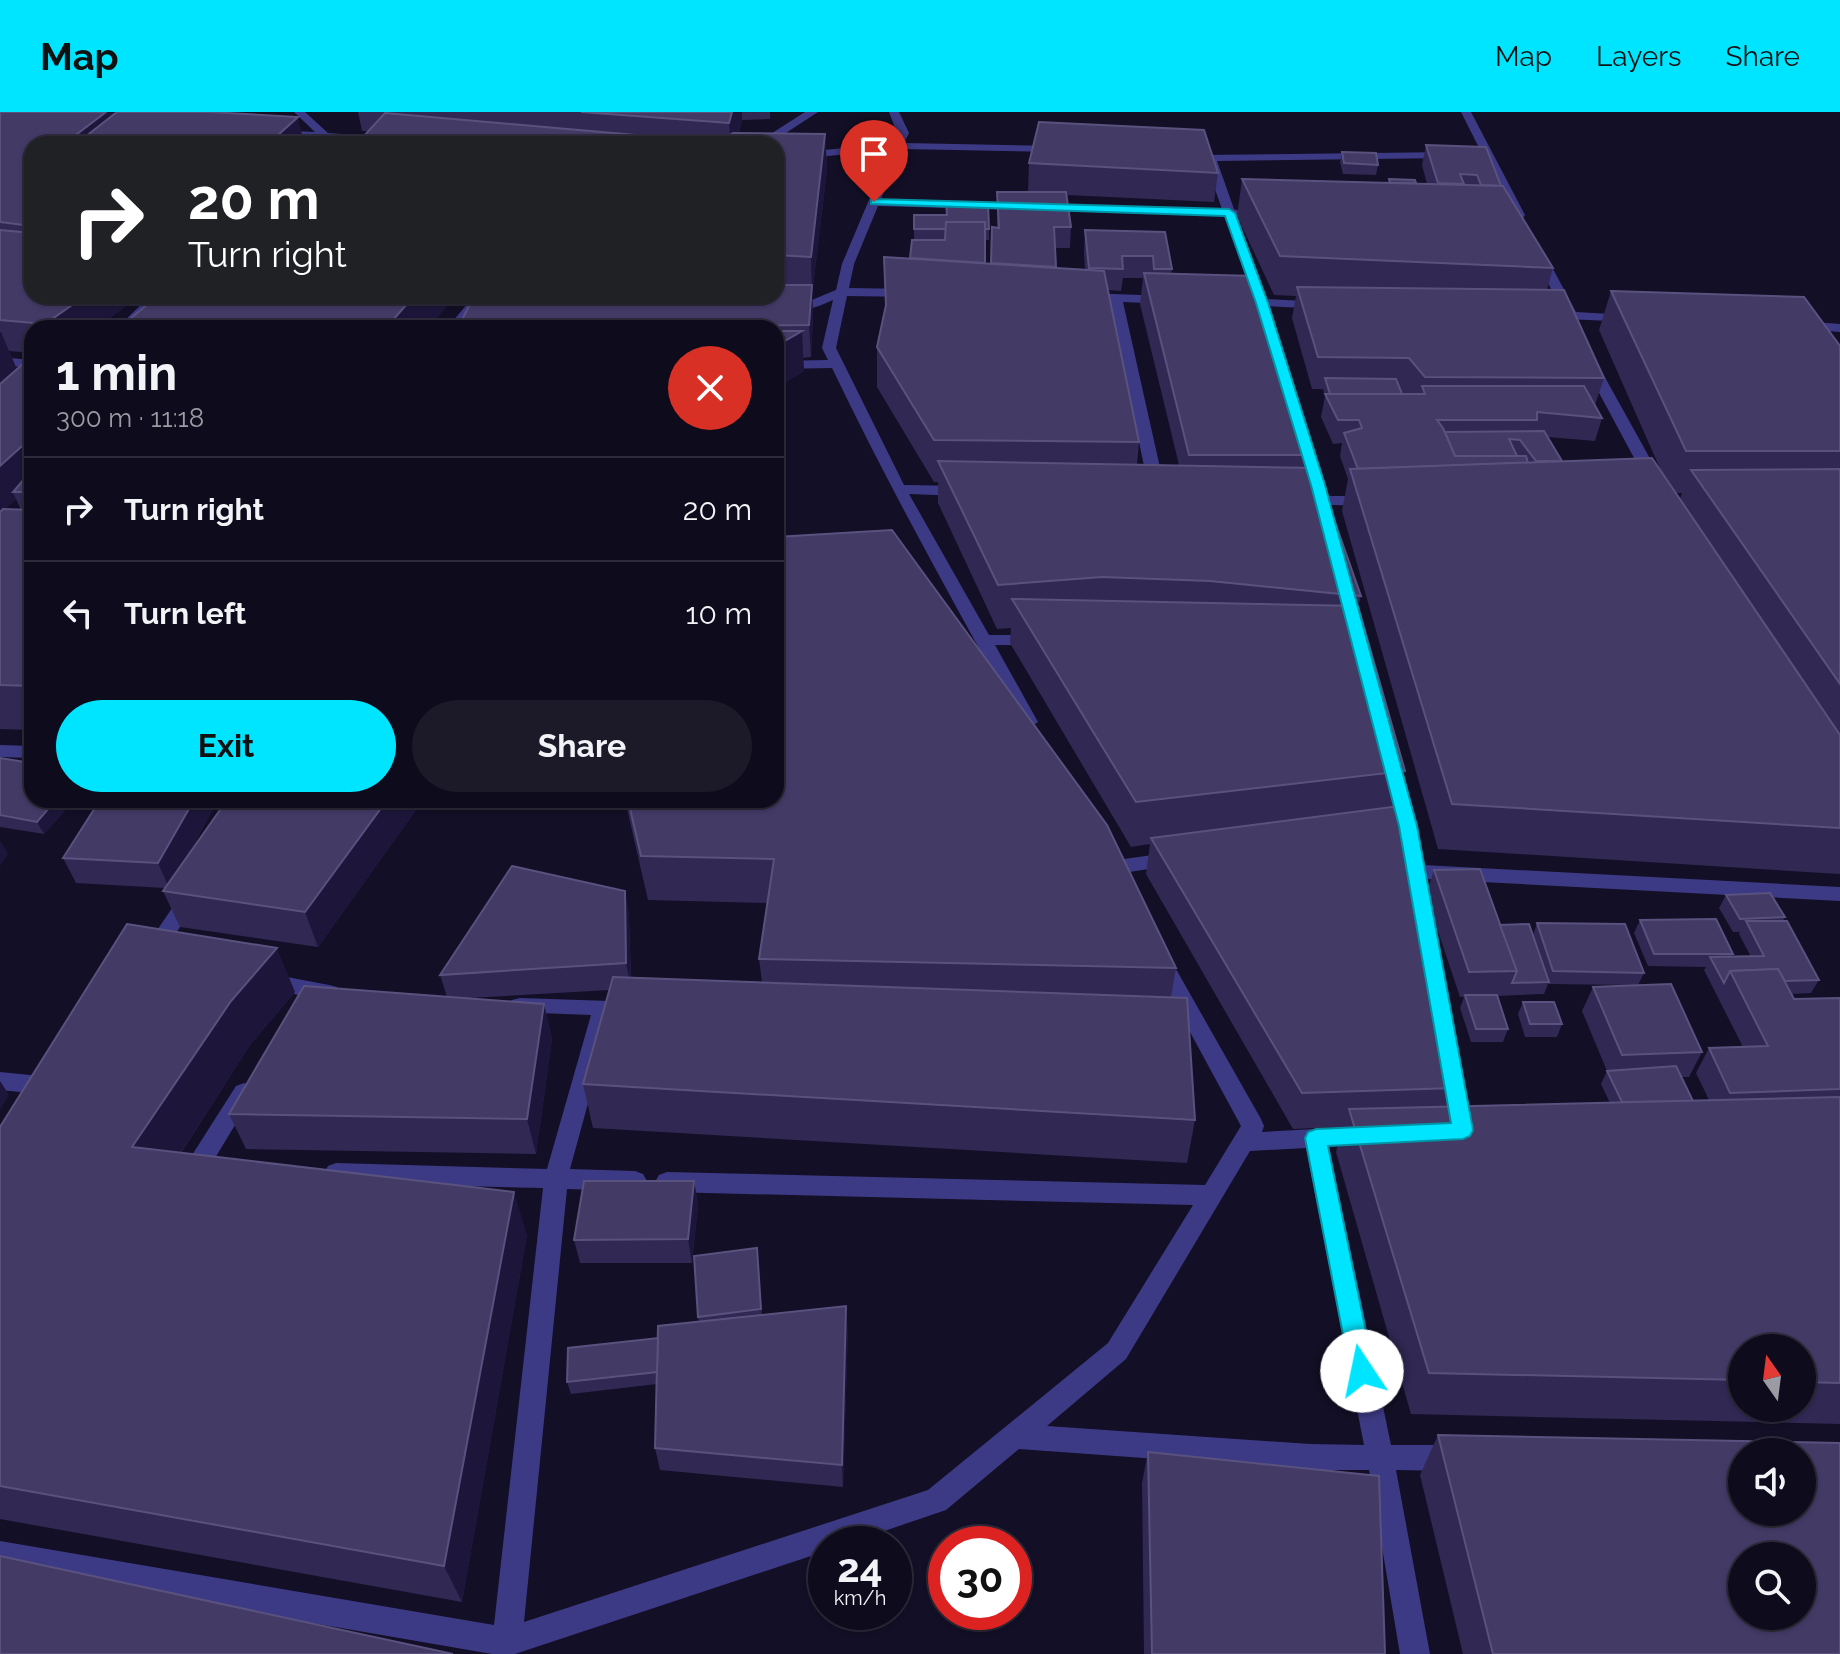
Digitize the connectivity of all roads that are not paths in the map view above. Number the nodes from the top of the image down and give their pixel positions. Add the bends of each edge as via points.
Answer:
1 (299, 112) edge
2 (813, 112) edge
3 (894, 112) edge
4 (1466, 112) edge
5 (264, 132) edge
6 (293, 136) edge
7 (319, 136) edge
8 (340, 136) edge
9 (367, 136) edge
10 (774, 136) edge
11 (897, 146) junction
12 (1083, 149) edge
13 (1185, 154) edge
14 (1457, 155) edge
15 (784, 157) edge
16 (1210, 158) junction
17 (874, 202) junction
18 (1237, 213) junction
19 (841, 292) junction
20 (932, 293) edge
21 (1069, 297) edge
22 (1116, 299) junction
23 (1189, 301) edge
24 (1233, 302) edge
25 (150, 304) edge
26 (481, 304) edge
27 (777, 306) edge
28 (1338, 306) edge
29 (1265, 310) junction
30 (1540, 315) edge
31 (1572, 316) junction
32 (1649, 319) edge
33 (132, 320) edge
34 (463, 320) edge
35 (1788, 325) edge
36 (1840, 328) edge
37 (0, 361) edge
38 (24, 363) edge
39 (837, 364) junction
40 (784, 365) edge
41 (1316, 479) edge
42 (899, 489) junction
43 (975, 491) edge
44 (1158, 497) edge
45 (1664, 499) edge
46 (1291, 501) edge
47 (1385, 501) edge
48 (1324, 509) junction
49 (982, 640) junction
50 (1061, 641) edge
51 (1041, 745) edge
52 (1388, 750) edge
53 (0, 751) edge
54 (24, 752) edge
55 (1188, 857) edge
56 (1414, 871) junction
57 (200, 882) edge
58 (1840, 894) edge
59 (1125, 895) edge
60 (1147, 935) edge
61 (177, 965) edge
62 (251, 978) edge
63 (310, 989) junction
64 (349, 997) edge
65 (496, 1006) edge
66 (604, 1007) junction
67 (648, 1008) edge
68 (293, 1015) edge
69 (1167, 1028) edge
70 (1199, 1030) junction
71 (261, 1066) edge
72 (0, 1081) edge
73 (36, 1110) edge
74 (1493, 1129) edge
75 (1463, 1130) junction
76 (1433, 1132) edge
77 (1389, 1134) edge
78 (1316, 1138) junction
79 (1243, 1142) junction
80 (227, 1171) edge
81 (305, 1173) edge
82 (556, 1179) junction
83 (1211, 1195) junction
84 (1016, 1436) junction
85 (1380, 1458) junction
86 (1474, 1458) edge
87 (0, 1555) edge
88 (507, 1642) junction
89 (1415, 1654) edge

1 - 7 street
2 - 10 street
3 - 11 street via 903,133
4 - 31 street via 1481,155
5 - 6 street
8 - 9 street
11 - 12 street
11 - 15 street
11 - 17 street
13 - 16 street
14 - 16 street
16 - 18 street
17 - 18 street
17 - 19 street
18 - 29 street
19 - 20 street
19 - 27 street via 809,306
19 - 39 street via 829,348
21 - 22 street
22 - 23 street
22 - 44 street
24 - 29 street
25 - 33 street
26 - 34 street
28 - 29 street
30 - 31 street
31 - 32 street
31 - 45 street via 1580,342
35 - 36 street via 1807,331
37 - 38 street
39 - 40 street
39 - 42 street
41 - 48 street
42 - 43 street
42 - 49 street
46 - 48 street
47 - 48 street
49 - 50 street
49 - 51 street
52 - 56 street via 1400,827
53 - 54 street
55 - 59 street via 1106,861
56 - 58 street
56 - 75 street
57 - 61 street via 143,966
60 - 70 street
62 - 63 street
63 - 64 street
63 - 68 street
65 - 66 street
66 - 67 street
66 - 82 street
69 - 70 street
70 - 79 street via 1253,1126
71 - 80 street via 195,1170
72 - 73 street via 55,1080
74 - 75 street
75 - 76 street
77 - 78 street
78 - 79 street
78 - 85 street
79 - 83 street
81 - 82 street
82 - 83 street
82 - 88 street
83 - 84 street via 1117,1351
84 - 85 street
84 - 88 street via 936,1501
85 - 86 street
85 - 89 street
87 - 88 street

